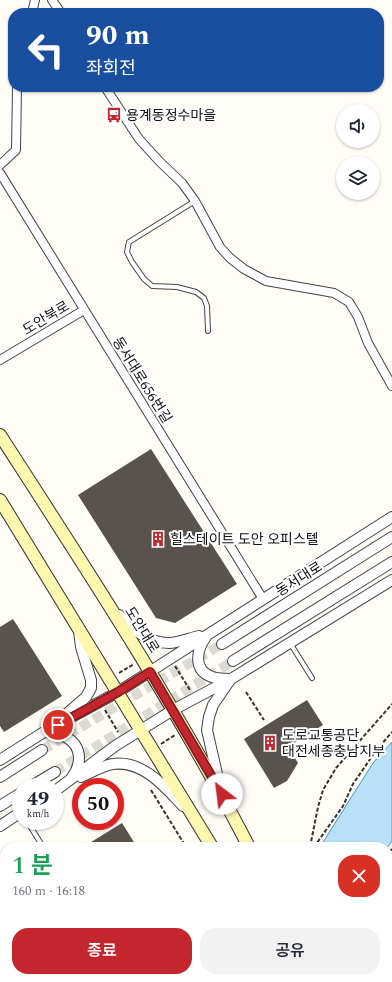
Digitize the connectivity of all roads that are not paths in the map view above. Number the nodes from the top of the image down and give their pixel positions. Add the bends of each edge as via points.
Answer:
1 (17, 92) edge
2 (108, 92) edge
3 (0, 165) edge
4 (0, 173) edge
5 (195, 201) junction
6 (84, 310) junction
7 (208, 331) dead end
8 (0, 360) edge
9 (392, 386) edge
10 (0, 435) edge
11 (0, 500) edge
12 (392, 517) edge
13 (392, 537) edge
14 (392, 562) edge
15 (392, 580) edge
16 (263, 600) junction
17 (109, 605) junction
18 (79, 627) junction
19 (209, 633) junction
20 (290, 642) junction
21 (222, 644) tunnel mouth
22 (234, 661) tunnel mouth
23 (150, 672) junction
24 (312, 678) dead end
25 (231, 679) junction
26 (118, 692) junction
27 (173, 710) junction
28 (140, 730) junction
29 (44, 732) junction
30 (42, 750) tunnel mouth
31 (0, 760) edge
32 (55, 772) tunnel mouth
33 (0, 776) edge
34 (45, 778) edge
35 (65, 785) junction
36 (222, 794) junction
37 (12, 799) edge
38 (0, 806) edge
39 (12, 818) edge
40 (195, 818) junction
41 (0, 826) edge
42 (33, 830) edge
43 (40, 842) edge
44 (209, 842) edge
45 (246, 842) edge

1 - 3 street via 16,150
2 - 5 street via 139,139 182,183
4 - 6 street, 동서대로656번길
5 - 7 lane via 129,242 127,252 144,279 152,286 177,287 196,292 204,298 207,306
5 - 9 street via 220,247 244,269 266,281 334,293 349,302
6 - 8 street, 도안북로
6 - 16 street, 동서대로656번길
10 - 17 main road, 도안대로
11 - 18 main road
12 - 16 street
13 - 21 street, 동서대로
14 - 22 street
15 - 20 street
16 - 19 street
17 - 19 street via 124,621 150,639 169,643
17 - 23 main road, 도안대로
18 - 26 main road
18 - 29 street via 81,648 91,688 86,697
19 - 23 street
19 - 25 street via 198,653 201,667 210,677
20 - 24 lane
20 - 25 street
23 - 26 street
23 - 27 main road, 도안대로
25 - 27 street
25 - 36 street via 213,705 207,730
26 - 28 main road
26 - 29 street
27 - 28 street
27 - 36 main road, 도안대로
28 - 35 street
28 - 40 main road
29 - 31 street
29 - 35 street via 54,732 70,739 79,753 75,773
30 - 33 street
32 - 34 street
35 - 40 street via 113,764 134,765 152,775
36 - 45 main road, 도안대로
37 - 38 street
39 - 41 street
40 - 44 main road
42 - 43 lane

